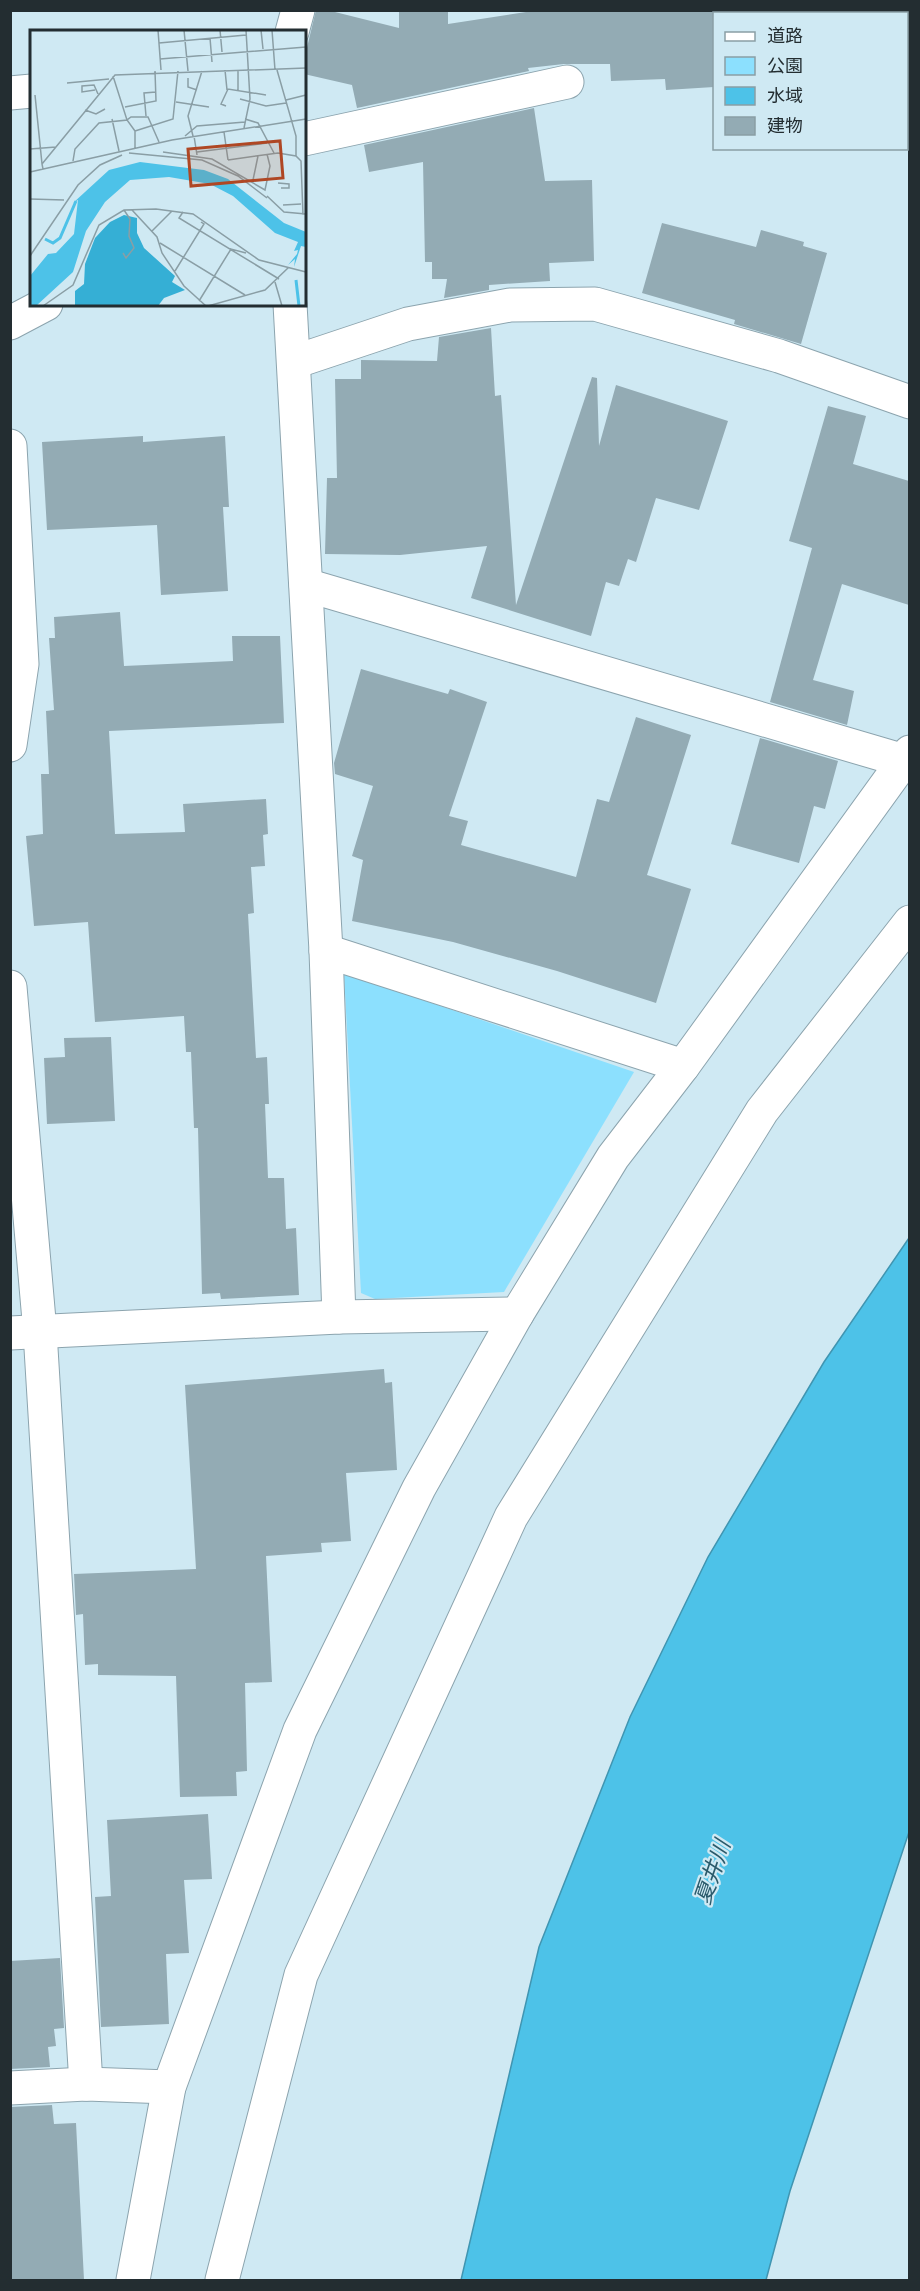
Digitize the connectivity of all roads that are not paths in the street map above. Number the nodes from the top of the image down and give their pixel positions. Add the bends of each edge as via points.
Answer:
1 (298, 10) edge
2 (293, 30) edge
3 (567, 82) dead end
4 (30, 91) edge
5 (10, 93) edge
6 (306, 139) edge
7 (42, 306) edge
8 (290, 306) edge
9 (10, 322) edge
10 (294, 362) junction
11 (909, 402) edge
12 (10, 446) edge
13 (306, 585) junction
14 (10, 745) edge
15 (905, 756) edge
16 (909, 922) edge
17 (326, 951) junction
18 (10, 987) edge
19 (683, 1066) junction
20 (517, 1314) junction
21 (339, 1317) junction
22 (25, 1332) edge
23 (86, 2084) junction
24 (169, 2087) junction
25 (10, 2088) edge
26 (133, 2280) edge
27 (222, 2280) edge

1 - 2 street
3 - 6 street
4 - 5 street
7 - 9 street
8 - 10 street
10 - 11 street via 408,324 510,305 595,304 779,356
10 - 13 street
12 - 14 street via 22,664
13 - 15 street
13 - 17 street
15 - 19 street
16 - 27 street via 762,1112 511,1517 301,1975
17 - 19 street
17 - 21 street
18 - 22 street
19 - 20 street via 612,1157
20 - 21 street
20 - 24 street via 419,1488 300,1730
21 - 22 street
22 - 23 street
23 - 24 street
23 - 25 street
24 - 26 street

